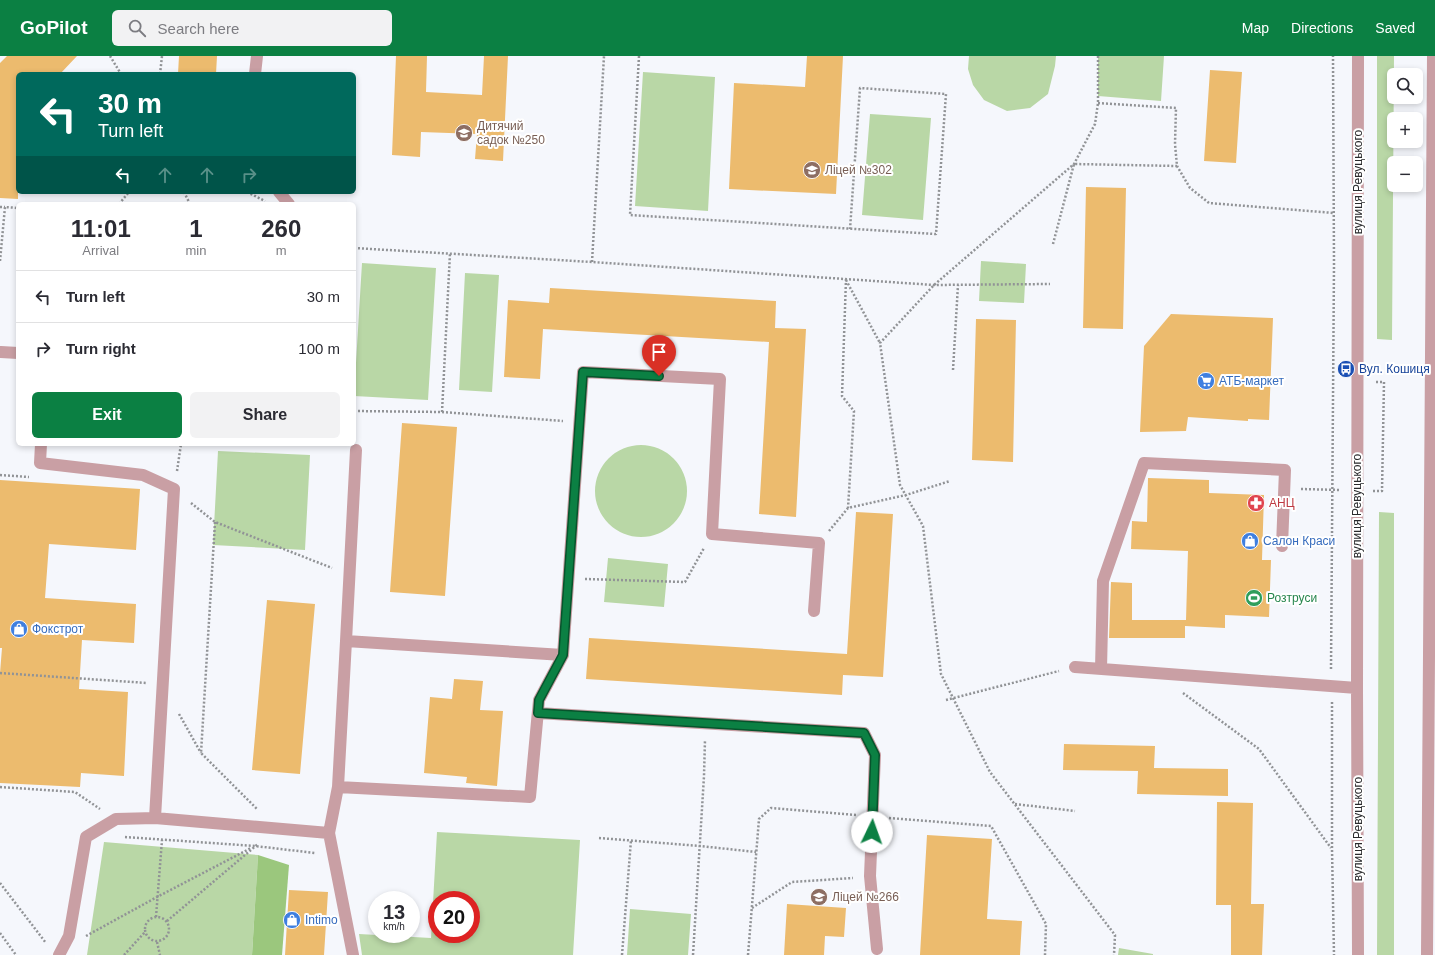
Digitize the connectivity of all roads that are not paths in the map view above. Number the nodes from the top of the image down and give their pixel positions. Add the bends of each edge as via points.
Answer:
1 (257, 56) edge
2 (1358, 56) edge
3 (1433, 56) edge
4 (255, 72) edge
5 (281, 194) edge
6 (287, 202) edge
7 (1, 352) edge
8 (16, 353) edge
9 (41, 446) edge
10 (356, 450) dead end
11 (1282, 546) dead end
12 (814, 611) dead end
13 (346, 640) junction
14 (563, 655) junction
15 (1075, 667) road end
16 (1101, 669) junction
17 (1357, 688) junction
18 (538, 713) junction
19 (338, 787) junction
20 (155, 818) junction
21 (329, 833) junction
22 (877, 949) dead end
23 (55, 952) edge
24 (353, 955) edge
25 (1358, 955) edge
26 (1427, 955) edge

1 - 4 street
2 - 17 street, вулиця Ревуцького
3 - 26 street
5 - 6 street
7 - 8 street
9 - 20 street via 40,463 143,475 174,489
10 - 13 street
11 - 16 street via 1285,470 1144,463 1103,581
12 - 14 street via 819,543 712,534 720,379 583,372
13 - 14 street
13 - 19 street
14 - 18 street via 539,700
15 - 16 street
16 - 17 street
17 - 25 street, вулиця Ревуцького
18 - 19 street via 530,797
18 - 22 street via 864,733 875,755 870,876
19 - 21 street
20 - 21 street
20 - 23 street via 116,819 86,837 69,936
21 - 24 street

